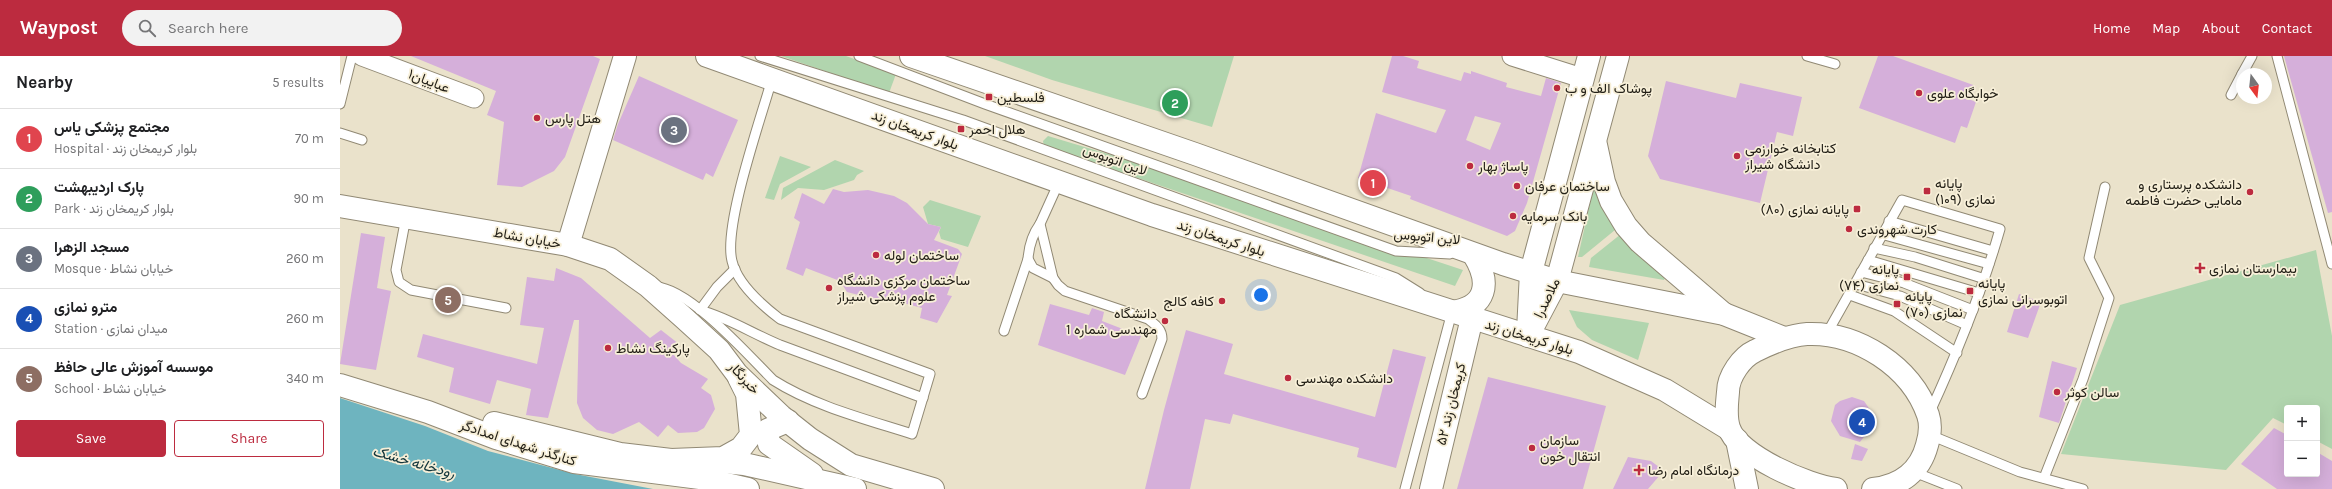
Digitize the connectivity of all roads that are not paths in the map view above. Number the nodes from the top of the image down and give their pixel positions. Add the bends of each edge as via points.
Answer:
1 (352, 56) edge
2 (362, 56) edge
3 (625, 56) edge
4 (707, 56) edge
5 (760, 56) edge
6 (859, 56) edge
7 (911, 56) edge
8 (1512, 56) edge
9 (1589, 56) edge
10 (1618, 56) edge
11 (1807, 56) edge
12 (2252, 56) edge
13 (2277, 56) edge
14 (1835, 64) dead end
15 (2245, 68) edge
16 (1582, 78) junction
17 (772, 79) junction
18 (2236, 85) edge
19 (2231, 95) dead end
20 (474, 98) dead end
21 (340, 104) edge
22 (340, 133) edge
23 (362, 140) dead end
24 (1594, 140) junction
25 (1059, 182) junction
26 (2106, 187) dead end
27 (340, 206) edge
28 (406, 217) junction
29 (1889, 222) junction
30 (1040, 224) junction
31 (1881, 234) junction
32 (568, 245) junction
33 (1874, 248) junction
34 (1993, 252) junction
35 (1474, 255) junction
36 (1028, 259) junction
37 (1868, 260) junction
38 (1989, 264) junction
39 (2332, 264) edge
40 (735, 269) junction
41 (1531, 272) junction
42 (1861, 272) junction
43 (1053, 278) junction
44 (1984, 279) junction
45 (1557, 281) junction
46 (1856, 284) junction
47 (648, 286) junction
48 (1979, 293) junction
49 (1850, 295) junction
50 (506, 308) dead end
51 (700, 310) junction
52 (1973, 310) junction
53 (1452, 312) junction
54 (1724, 314) junction
55 (1472, 318) junction
56 (1967, 325) junction
57 (1004, 331) dead end
58 (1826, 335) junction
59 (1528, 336) junction
60 (1784, 338) junction
61 (1957, 353) junction
62 (738, 374) junction
63 (340, 385) edge
64 (1142, 394) dead end
65 (923, 398) junction
66 (428, 412) junction
67 (788, 421) junction
68 (1929, 425) junction
69 (1733, 435) junction
70 (702, 460) junction
71 (1914, 472) junction
72 (2044, 478) junction
73 (826, 482) junction
74 (748, 489) edge
75 (855, 489) edge
76 (933, 489) edge
77 (1405, 489) edge
78 (1431, 489) edge
79 (1747, 489) edge
80 (1829, 489) edge
81 (1873, 489) edge
82 (1957, 489) edge
83 (2083, 489) edge

1 - 21 lane
2 - 20 street, عباییان۱
3 - 32 main road, خیابان نشاط
4 - 17 main road, بلوار کریمخان زند
5 - 53 lane, لاین اتوبوس via 964,120 1396,278
6 - 35 lane, لاین اتوبوس via 985,104 1396,251
7 - 35 main road
8 - 16 street
9 - 16 main road, ملاصدرا
10 - 24 main road, ملاصدرا
11 - 14 lane
12 - 15 lane
13 - 39 lane
16 - 41 main road, ملاصدرا
17 - 25 main road, بلوار کریمخان زند
17 - 40 lane via 739,194 730,250
18 - 19 lane
22 - 23 lane
24 - 45 main road, ملاصدرا
24 - 54 main road via 1611,201 1626,226 1645,247
25 - 30 lane
25 - 53 main road, بلوار کریمخان زند via 1152,215
26 - 72 lane via 2089,258 2109,298 2083,379
27 - 28 main road, خیابان نشاط
28 - 32 main road, خیابان نشاط
28 - 50 lane via 396,270 399,282 411,290
29 - 31 lane
29 - 34 lane
29 - 34 lane via 1902,200 1924,206 2000,229
30 - 36 lane via 1028,247
30 - 43 lane
31 - 33 lane
31 - 38 lane
32 - 47 main road, خبرنگار via 610,259
33 - 37 lane
33 - 44 lane via 1915,257
34 - 38 lane
35 - 41 main road
35 - 53 main road via 1484,277 1484,291 1475,305
36 - 43 lane via 1033,268
36 - 57 lane
37 - 42 lane
37 - 48 lane
38 - 44 lane
40 - 51 lane
40 - 65 lane via 764,307 780,319 930,374
41 - 45 main road
41 - 59 main road, ملاصدرا
42 - 46 lane
42 - 52 lane via 1904,283
43 - 64 lane via 1065,291 1148,319 1158,326 1162,339
44 - 48 lane
45 - 54 main road
45 - 59 main road, ملاصدرا
46 - 49 lane
46 - 56 lane via 1900,296
47 - 51 lane via 664,287
47 - 62 main road, خبرنگار via 719,350
48 - 52 lane
49 - 58 lane
49 - 61 lane via 1894,311
51 - 65 lane via 728,319 757,335
51 - 65 lane via 773,380 830,407 912,434
52 - 56 lane
53 - 55 main road, بلوار کریمخان زند
53 - 77 lane
54 - 60 main road
55 - 59 main road, بلوار کریمخان زند
55 - 78 main road, کریمخان زند ۵۲
56 - 61 lane
58 - 60 main road via 1806,334
58 - 68 main road via 1847,339 1884,358 1901,372 1918,395
59 - 69 main road, بلوار کریمخان زند via 1579,352 1665,390
60 - 69 main road via 1753,352 1737,367 1728,386 1726,415
61 - 68 lane
62 - 67 main road, خبرنگار
62 - 70 main road via 747,394 751,435 741,448 724,458
63 - 66 main road, کنارگذر شهدای امدادگر
66 - 70 main road via 478,418 620,454 671,460
66 - 74 main road, کنارگذر شهدای امدادگر via 496,438 574,462 700,478
67 - 73 main road via 767,430 769,444
67 - 76 main road, خبرنگار via 851,466
68 - 71 main road via 1925,454
68 - 72 lane via 2020,472
69 - 79 main road
69 - 80 main road, بلوار کریمخان زند via 1773,467 1790,476
70 - 73 main road via 744,464
71 - 81 main road via 1897,484
71 - 82 lane
72 - 83 lane
73 - 75 main road

